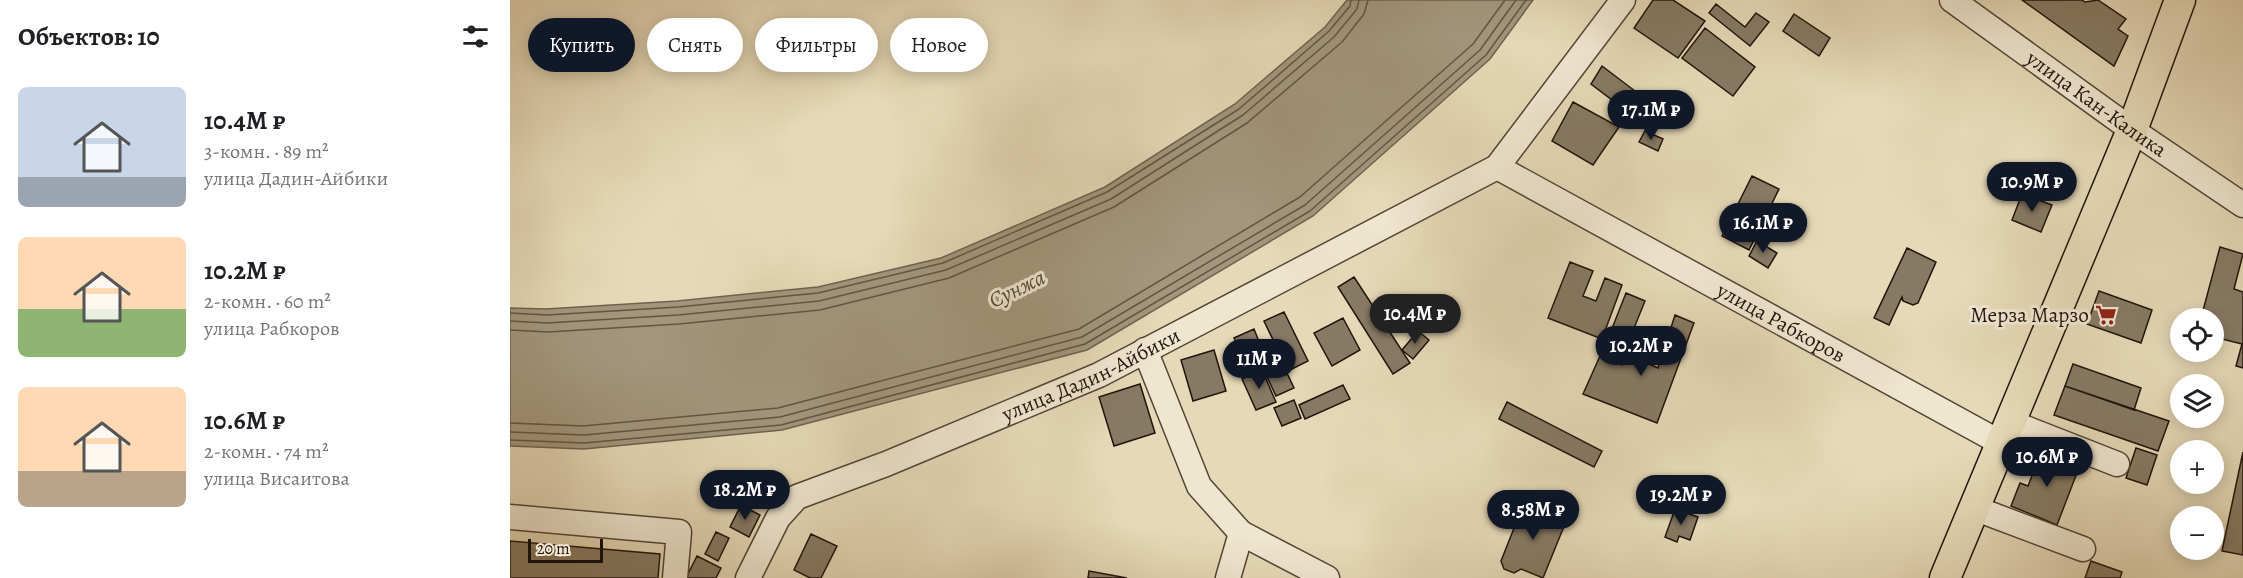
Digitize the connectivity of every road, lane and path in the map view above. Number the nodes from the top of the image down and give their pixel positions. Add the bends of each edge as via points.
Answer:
1 (1623, 0) edge
2 (1953, 0) edge
3 (2180, 0) edge
4 (2132, 130) junction
5 (1497, 167) junction
6 (2243, 205) edge
7 (1146, 350) junction
8 (2006, 432) junction
9 (2117, 464) dead end
10 (1974, 508) junction
11 (510, 517) edge
12 (1241, 533) junction
13 (2083, 549) dead end
14 (675, 578) edge
15 (748, 578) edge
16 (1228, 578) edge
17 (1327, 578) edge
18 (1945, 578) edge

1 - 5 street, улица Дадин-Айбики
2 - 4 street, улица Кан-Калика
3 - 4 main road
4 - 6 street, улица Кан-Калика
4 - 8 main road
5 - 7 street, улица Дадин-Айбики
5 - 8 street, улица Рабкоров
7 - 12 street via 1199,486
7 - 15 street, улица Дадин-Айбики via 1099,375 797,497 778,518
8 - 9 street, улица Рабкоров
8 - 10 main road
10 - 13 street
10 - 18 main road
11 - 14 street via 679,532
12 - 16 street
12 - 17 street

